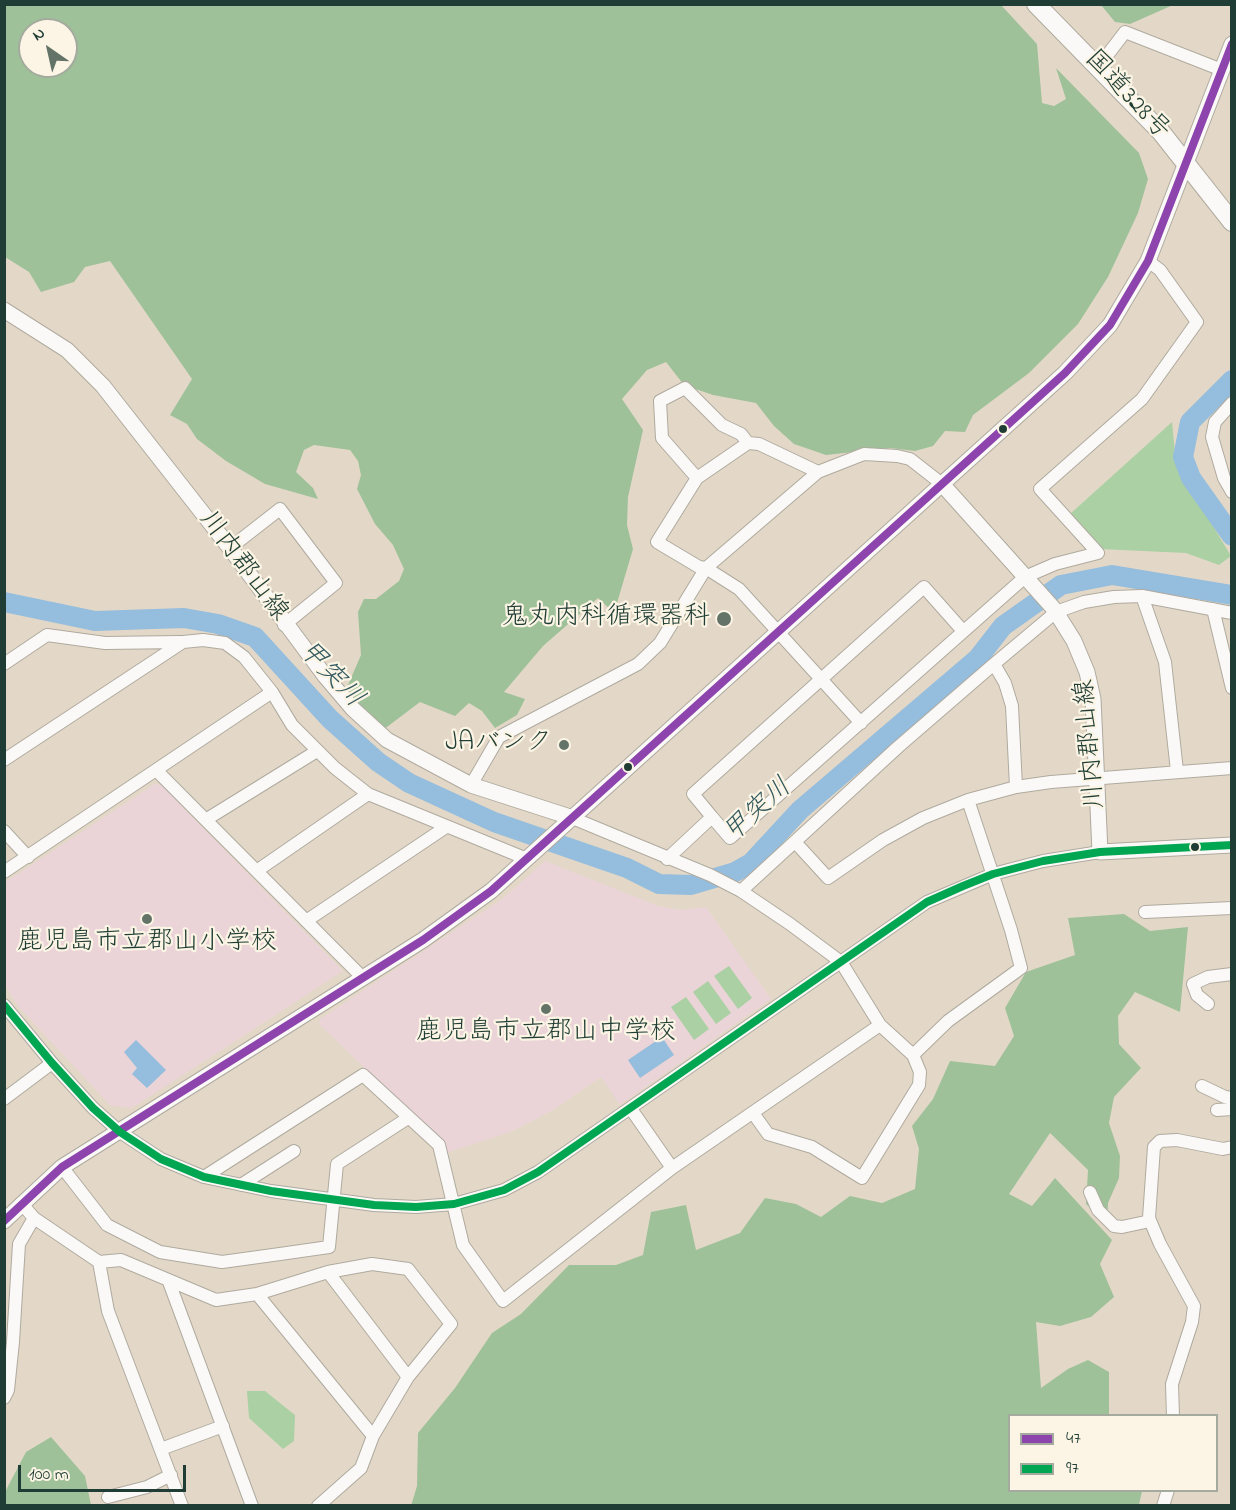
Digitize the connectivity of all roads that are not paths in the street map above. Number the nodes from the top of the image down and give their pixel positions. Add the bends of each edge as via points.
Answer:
1 (1036, 4) edge
2 (1232, 44) edge
3 (1099, 66) junction
4 (1221, 70) junction
5 (1187, 162) junction
6 (1232, 222) edge
7 (1148, 261) junction
8 (4, 310) edge
9 (1232, 403) edge
10 (748, 443) junction
11 (818, 472) junction
12 (697, 478) junction
13 (942, 484) junction
14 (1232, 492) edge
15 (230, 548) junction
16 (706, 568) junction
17 (1027, 580) junction
18 (1142, 596) junction
19 (1213, 609) junction
20 (1055, 611) junction
21 (1232, 613) edge
22 (284, 625) junction
23 (777, 631) junction
24 (963, 631) junction
25 (183, 642) junction
26 (4, 664) edge
27 (994, 664) junction
28 (822, 680) junction
29 (1232, 688) edge
30 (272, 692) junction
31 (861, 723) junction
32 (316, 750) junction
33 (4, 760) edge
34 (1232, 768) edge
35 (157, 771) junction
36 (1177, 771) junction
37 (1099, 778) junction
38 (471, 785) junction
39 (1016, 787) junction
40 (368, 794) junction
41 (968, 800) junction
42 (570, 817) junction
43 (712, 817) junction
44 (207, 819) junction
45 (446, 827) junction
46 (4, 831) edge
47 (795, 842) junction
48 (1232, 845) edge
49 (1100, 852) junction
50 (28, 857) junction
51 (528, 857) junction
52 (667, 859) junction
53 (258, 870) junction
54 (4, 873) edge
55 (993, 874) junction
56 (741, 891) junction
57 (1232, 909) edge
58 (1144, 912) dead end
59 (306, 921) junction
60 (841, 962) junction
61 (1232, 974) edge
62 (363, 978) junction
63 (1208, 1004) dead end
64 (4, 1005) edge
65 (880, 1025) junction
66 (913, 1054) junction
67 (52, 1063) junction
68 (1202, 1086) dead end
69 (1232, 1098) edge
70 (4, 1099) edge
71 (631, 1109) junction
72 (1232, 1109) edge
73 (1217, 1110) dead end
74 (753, 1113) junction
75 (408, 1118) junction
76 (120, 1132) junction
77 (1232, 1147) edge
78 (294, 1151) dead end
79 (62, 1167) junction
80 (672, 1168) junction
81 (204, 1177) junction
82 (241, 1185) junction
83 (1090, 1192) dead end
84 (335, 1199) junction
85 (21, 1203) junction
86 (454, 1204) junction
87 (34, 1218) junction
88 (4, 1221) edge
89 (1150, 1221) junction
90 (99, 1262) junction
91 (328, 1272) junction
92 (170, 1282) junction
93 (257, 1294) junction
94 (408, 1377) junction
95 (4, 1398) edge
96 (1173, 1414) edge
97 (223, 1426) junction
98 (373, 1436) junction
99 (161, 1449) junction
100 (171, 1475) junction
101 (108, 1497) dead end
102 (182, 1506) edge
103 (252, 1506) edge
104 (318, 1506) edge

1 - 3 highway, 国道328号
2 - 4 main road
3 - 4 street via 1125,32
3 - 5 highway, 国道328号
4 - 5 main road
5 - 6 highway, 国道328号
5 - 7 main road
7 - 13 main road via 1123,307 1095,343
7 - 17 street via 1160,270 1197,321 1142,399 1040,489 1098,553 1055,564
8 - 15 main road, 川内郡山線 via 67,350 88,370
9 - 14 street via 1215,422 1212,437
10 - 11 street via 759,444
10 - 12 street
10 - 12 street via 741,434 722,425 685,388 660,401 662,438
11 - 13 street via 864,454 897,456 910,459
11 - 16 street
12 - 16 street via 657,542
13 - 17 main road, 川内郡山線
13 - 23 main road
15 - 22 main road, 川内郡山線
15 - 22 street via 280,509 336,583
16 - 23 street via 739,589
16 - 38 street via 660,644 638,664 499,737
17 - 20 main road, 川内郡山線
17 - 24 street
18 - 19 street
18 - 20 street via 1084,602
18 - 36 street via 1165,662
19 - 21 street
19 - 29 street
20 - 27 street
20 - 37 main road, 川内郡山線 via 1087,672
22 - 38 main road, 川内郡山線 via 353,709 387,740
23 - 28 street
23 - 42 main road
24 - 28 street via 924,587
24 - 31 street
25 - 26 street via 105,643 47,635
25 - 30 street via 225,643 244,657
25 - 33 street
27 - 39 street via 1012,706
27 - 47 street
28 - 31 street
28 - 43 street via 693,794
30 - 32 street via 292,725
30 - 35 street
31 - 43 street via 730,838
32 - 40 street
32 - 44 street
34 - 36 street
35 - 44 street
35 - 50 street
36 - 37 street
37 - 39 street
37 - 49 main road, 川内郡山線
38 - 42 main road, 川内郡山線
39 - 41 street
40 - 45 street
40 - 53 street
41 - 47 street via 883,840 828,878
41 - 55 street
42 - 51 main road
42 - 52 street
43 - 52 street
44 - 53 street
45 - 51 street
45 - 59 street
46 - 50 street
47 - 56 street
48 - 49 main road
49 - 55 street
50 - 54 street
51 - 62 main road via 464,912
52 - 56 street
53 - 59 street
55 - 60 street via 927,902
55 - 66 street via 1021,968 948,1020
56 - 60 street
57 - 58 street
59 - 62 street
60 - 65 street
60 - 71 street
61 - 63 street via 1208,977 1193,984 1197,995
62 - 76 main road
64 - 67 street
65 - 66 street
65 - 74 street
66 - 74 street via 920,1072 919,1085 862,1178 812,1147 768,1134
67 - 70 street
67 - 76 street
68 - 69 street
71 - 80 street
71 - 86 street via 538,1172 504,1190
72 - 73 street
74 - 80 street
75 - 81 street via 363,1075
75 - 84 street via 337,1164
75 - 86 street via 439,1145
76 - 79 main road
76 - 81 street via 161,1159
77 - 89 street via 1160,1141 1154,1147
78 - 82 street
79 - 84 street via 107,1225 160,1252 222,1262 329,1247
79 - 85 main road
80 - 86 street via 503,1301 464,1245
81 - 82 street
82 - 84 street
83 - 89 street via 1098,1210 1114,1226
84 - 86 street via 416,1207
85 - 87 street
85 - 88 main road
87 - 90 street
87 - 95 street via 19,1244 13,1342
89 - 96 street via 1194,1306 1172,1384
90 - 92 street via 121,1260
90 - 99 street via 108,1311
91 - 93 street
91 - 94 street
91 - 94 street via 372,1264 408,1269 451,1324
92 - 93 street via 216,1300
92 - 97 street
93 - 98 street
94 - 98 street
97 - 99 street
97 - 103 street
98 - 104 street via 361,1468
99 - 100 street
100 - 101 street via 147,1487
100 - 102 street

